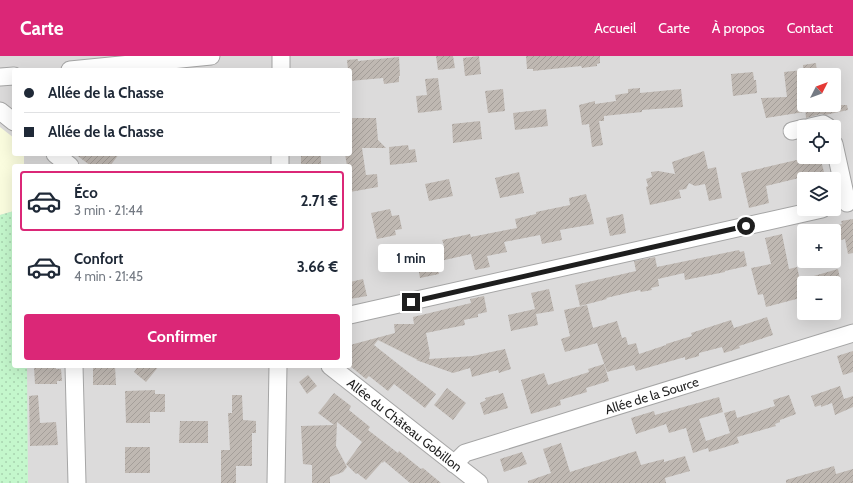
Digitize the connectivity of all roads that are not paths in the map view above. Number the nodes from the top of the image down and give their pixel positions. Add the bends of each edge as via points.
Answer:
1 (211, 56) edge
2 (281, 56) edge
3 (90, 68) edge
4 (281, 68) edge
5 (12, 76) edge
6 (0, 77) edge
7 (0, 111) edge
8 (12, 120) edge
9 (58, 156) edge
10 (68, 164) edge
11 (838, 164) edge
12 (845, 204) edge
13 (797, 215) edge
14 (352, 315) edge
15 (853, 333) edge
16 (74, 368) edge
17 (278, 368) edge
18 (333, 368) edge
19 (454, 464) junction
20 (77, 483) edge
21 (276, 483) edge
22 (479, 483) edge

1 - 3 street
2 - 4 street
5 - 6 street
7 - 8 street
9 - 10 street
11 - 12 street
13 - 14 street
15 - 19 street, Allée de la Source via 465,453
16 - 20 street
17 - 21 street
18 - 19 street, Allée du Château Gobillon
19 - 22 street, Allée du Château Gobillon

